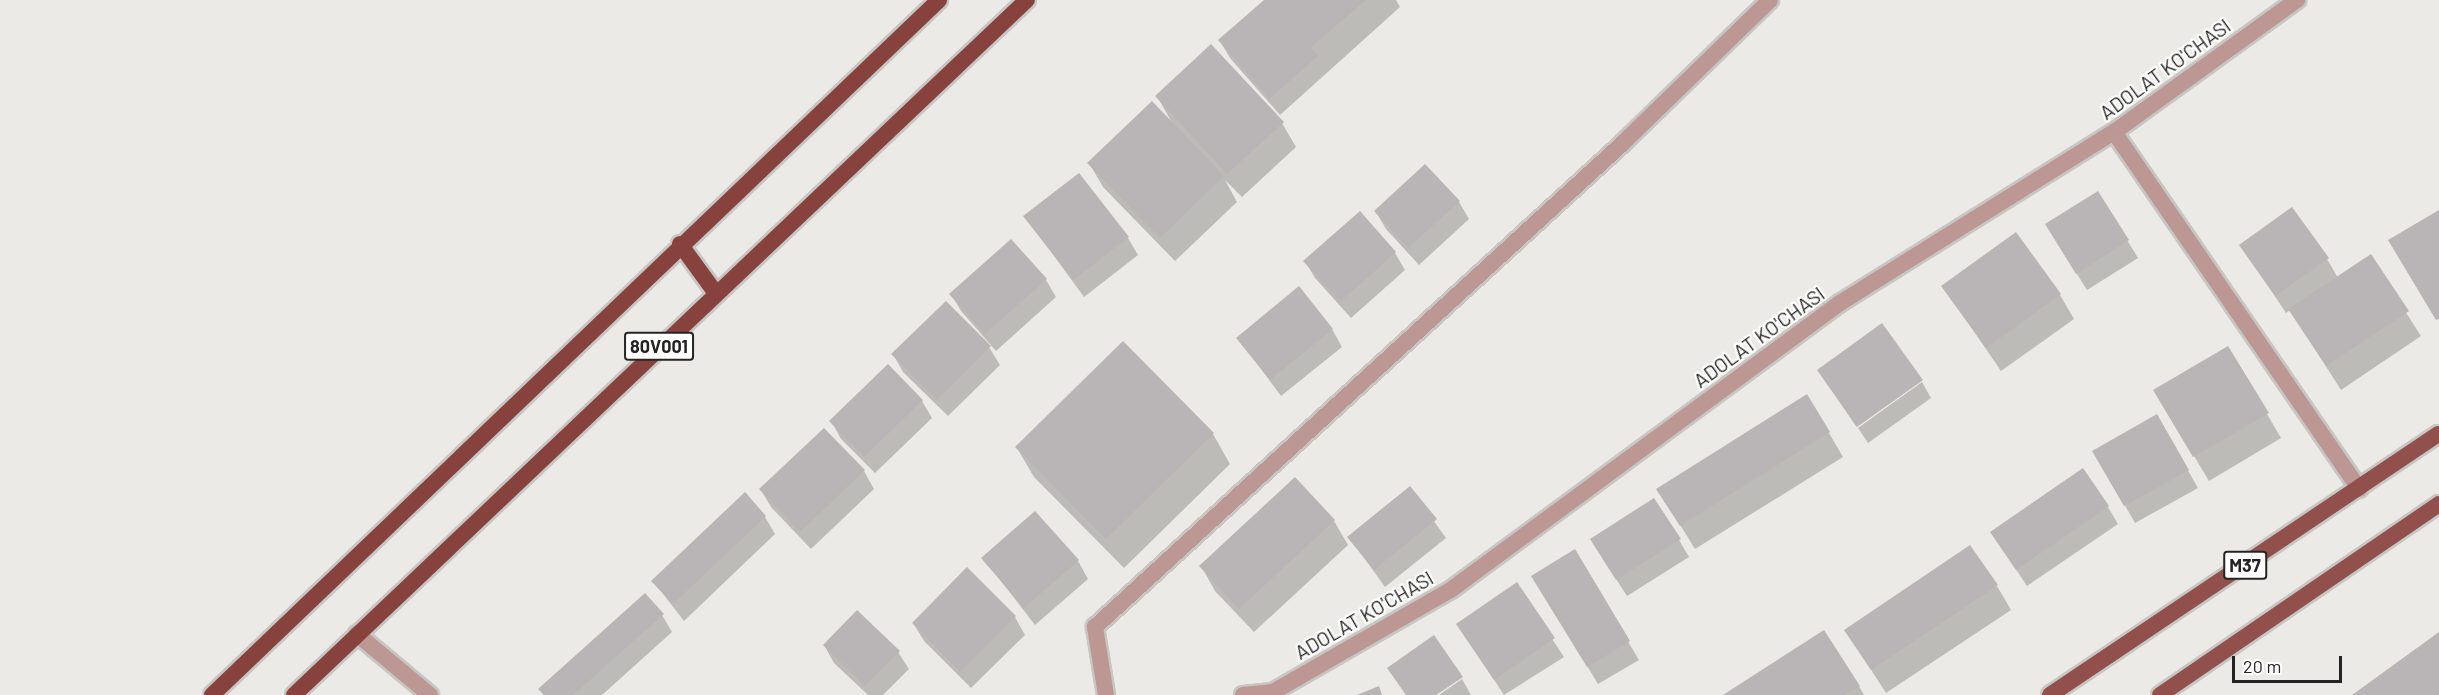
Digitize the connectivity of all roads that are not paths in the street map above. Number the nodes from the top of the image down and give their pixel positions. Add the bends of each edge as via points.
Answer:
1 (939, 0) edge
2 (1027, 0) edge
3 (1770, 0) edge
4 (2296, 0) edge
5 (2114, 132) junction
6 (680, 244) junction
7 (715, 292) junction
8 (2439, 434) edge
9 (2359, 489) junction
10 (2439, 504) edge
11 (357, 634) junction
12 (212, 695) edge
13 (294, 695) edge
14 (430, 695) edge
15 (1106, 695) edge
16 (1244, 695) edge
17 (2050, 695) edge
18 (2160, 695) edge

1 - 6 highway, 80V001
2 - 7 highway, 80V001
3 - 15 street via 1623,143 1095,627
4 - 5 street, ADOLAT KO'CHASI
5 - 9 street
5 - 16 street, ADOLAT KO'CHASI via 1840,303 1452,589 1273,692
6 - 7 highway
6 - 12 highway, 80V001
7 - 11 highway, 80V001
8 - 9 main road, M37
9 - 17 main road, M37
10 - 18 main road
11 - 13 highway, 80V001
11 - 14 street

